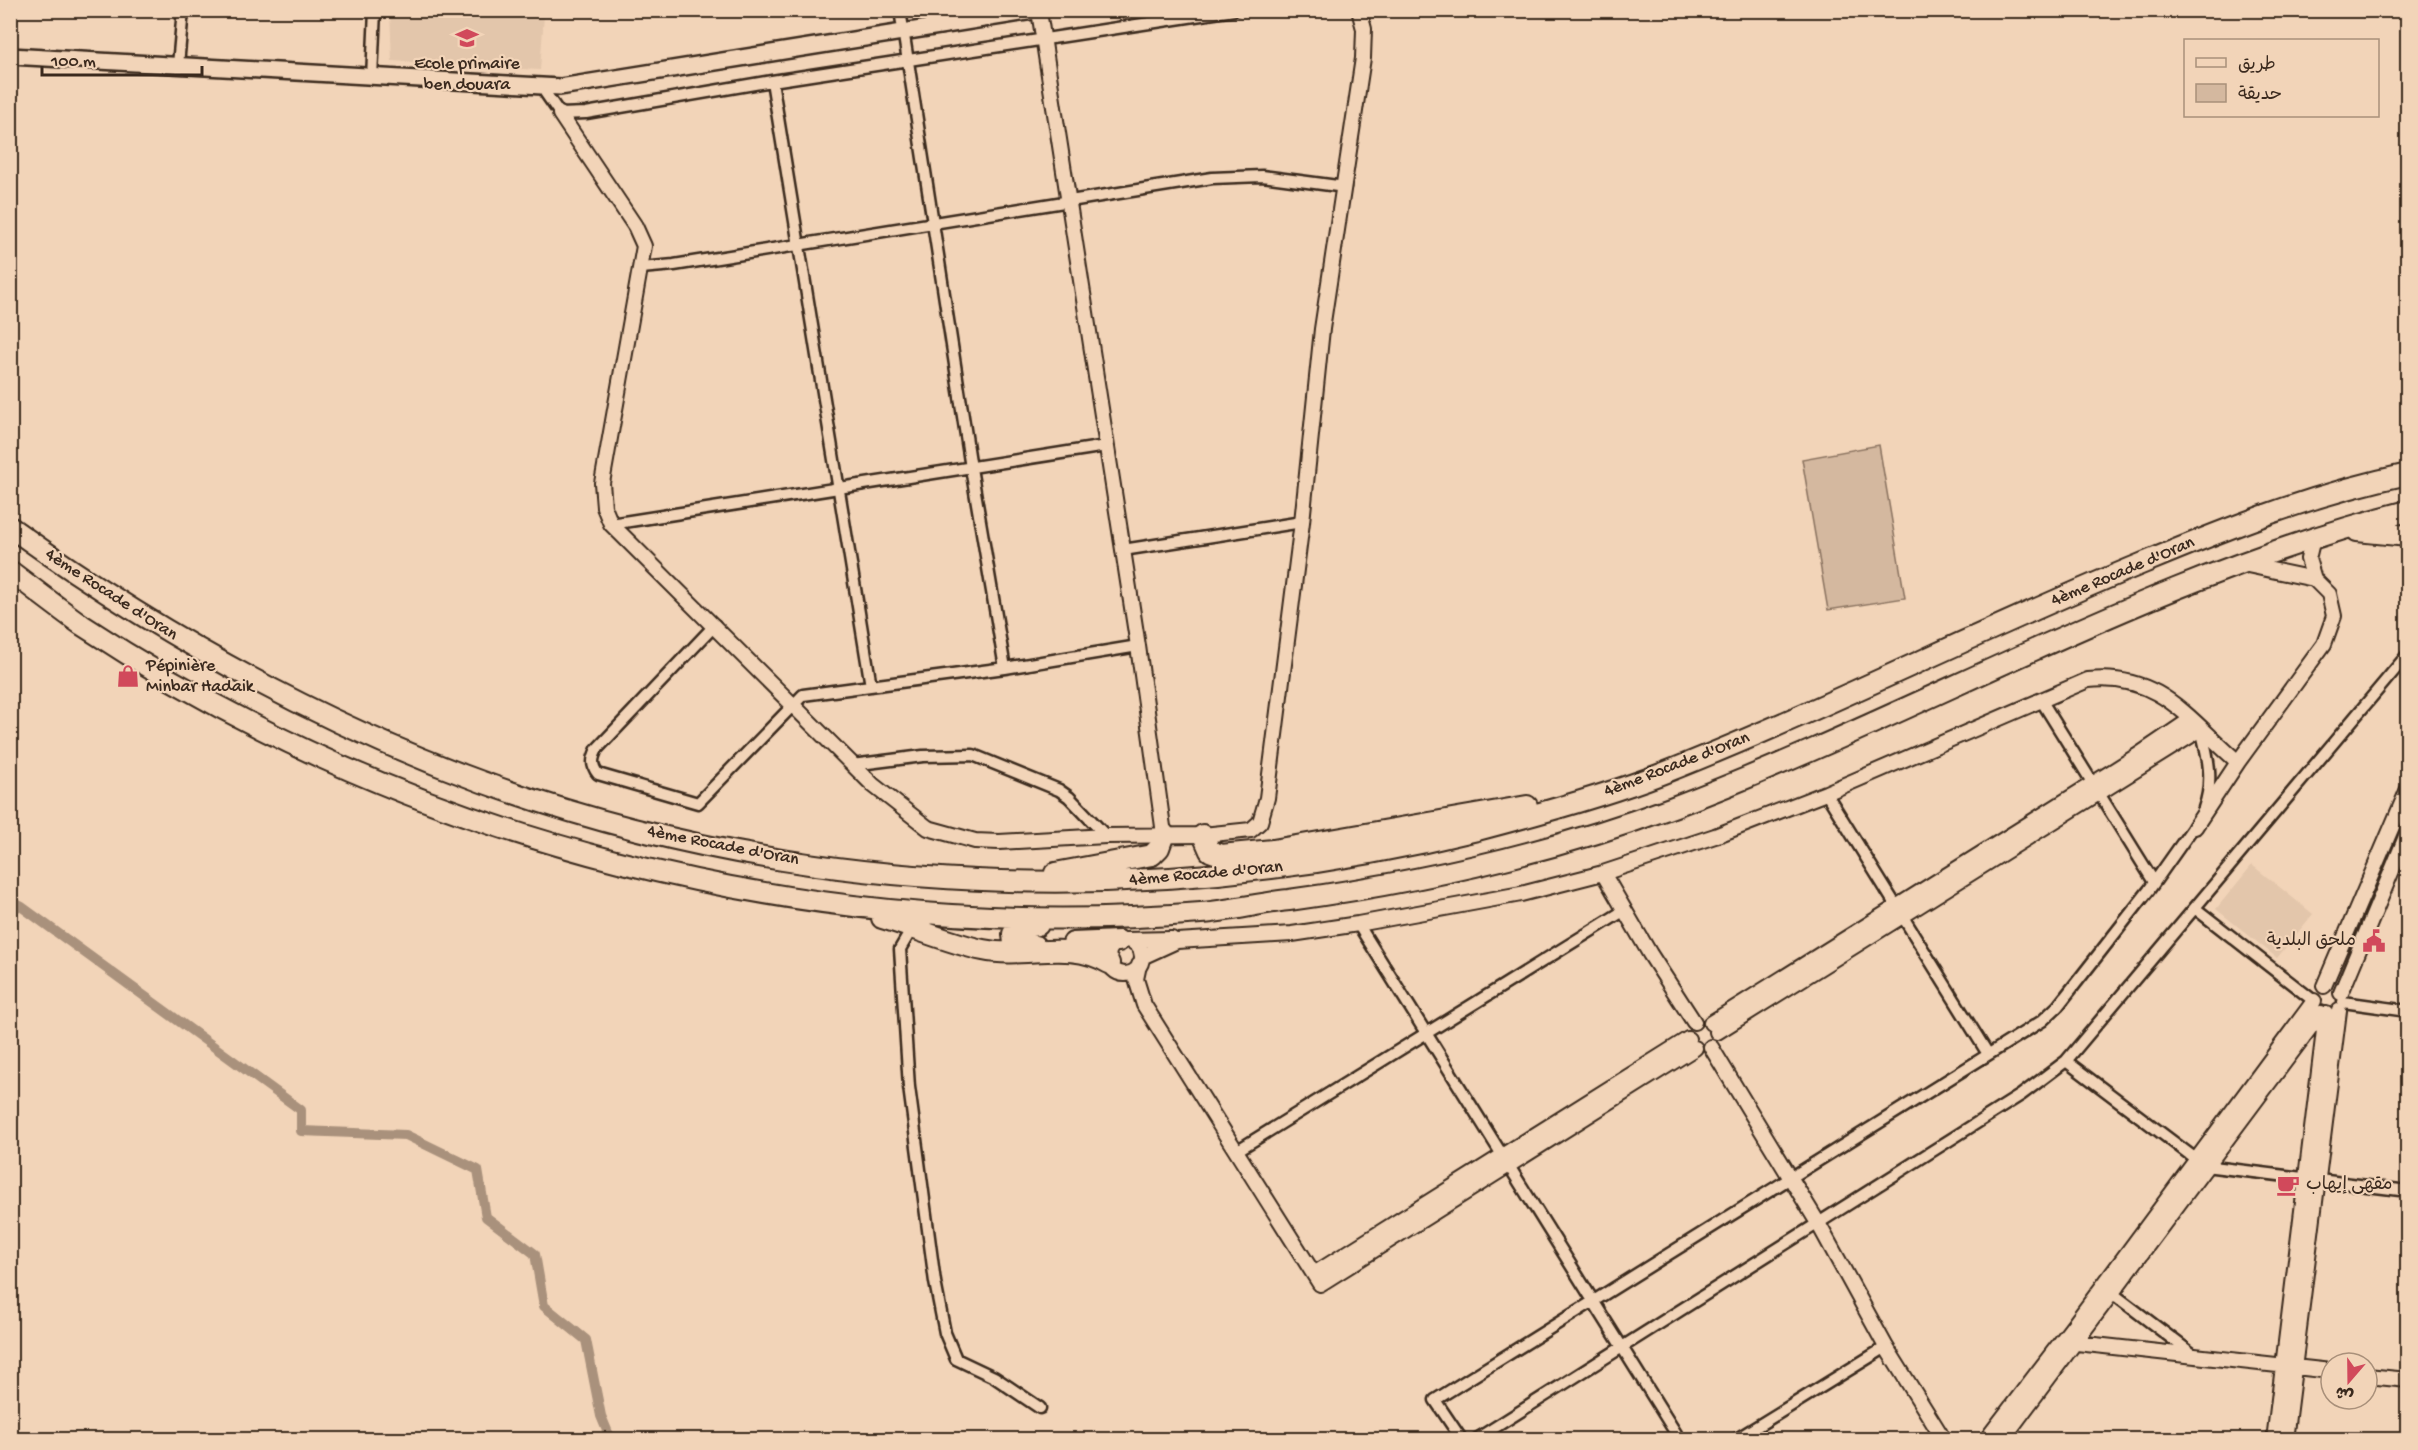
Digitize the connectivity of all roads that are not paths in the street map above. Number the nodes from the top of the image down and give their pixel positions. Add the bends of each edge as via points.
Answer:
1 (183, 10) edge
2 (375, 10) edge
3 (900, 10) edge
4 (1234, 10) edge
5 (1359, 10) edge
6 (1039, 11) edge
7 (903, 33) junction
8 (1043, 40) junction
9 (10, 56) edge
10 (908, 62) junction
11 (178, 65) junction
12 (372, 78) junction
13 (772, 81) junction
14 (542, 88) junction
15 (560, 114) junction
16 (1345, 186) junction
17 (1068, 203) junction
18 (933, 222) junction
19 (798, 245) junction
20 (641, 268) junction
21 (1106, 446) junction
22 (971, 468) junction
23 (2408, 474) edge
24 (839, 488) junction
25 (2408, 511) edge
26 (1302, 522) junction
27 (611, 524) junction
28 (10, 527) edge
29 (2317, 536) junction
30 (2408, 536) edge
31 (1123, 550) junction
32 (2239, 564) junction
33 (10, 571) edge
34 (2314, 579) junction
35 (716, 625) junction
36 (1138, 646) junction
37 (2408, 654) edge
38 (1005, 668) junction
39 (871, 686) junction
40 (2041, 700) junction
41 (793, 703) junction
42 (2195, 724) junction
43 (2238, 762) junction
44 (852, 765) junction
45 (2094, 789) junction
46 (2408, 789) edge
47 (1826, 793) junction
48 (1600, 795) junction
49 (2392, 826) junction
50 (2195, 827) junction
51 (2407, 832) edge
52 (1164, 834) junction
53 (1203, 835) junction
54 (1107, 836) junction
55 (1603, 873) junction
56 (1004, 881) junction
57 (2154, 882) junction
58 (834, 904) junction
59 (2196, 909) junction
60 (1624, 910) junction
61 (1899, 913) junction
62 (1074, 919) junction
63 (1358, 924) junction
64 (913, 927) junction
65 (1177, 940) junction
66 (1121, 941) junction
67 (1141, 961) junction
68 (1112, 967) junction
69 (1144, 1005) junction
70 (2331, 1006) junction
71 (2408, 1011) edge
72 (1694, 1022) junction
73 (1714, 1027) junction
74 (1426, 1032) junction
75 (1691, 1043) junction
76 (1711, 1047) junction
77 (1988, 1054) junction
78 (2066, 1061) junction
79 (1238, 1150) junction
80 (1506, 1159) junction
81 (2200, 1162) junction
82 (1790, 1178) junction
83 (2312, 1178) junction
84 (2408, 1191) edge
85 (1818, 1223) junction
86 (2112, 1293) junction
87 (1594, 1302) junction
88 (2072, 1339) junction
89 (1623, 1346) junction
90 (1886, 1347) junction
91 (2195, 1356) junction
92 (2290, 1367) junction
93 (2319, 1370) edge
94 (2379, 1377) edge
95 (2408, 1380) edge
96 (1040, 1408) dead end
97 (1462, 1440) edge
98 (1475, 1440) edge
99 (1680, 1440) edge
100 (1734, 1440) edge
101 (1944, 1440) edge
102 (1986, 1440) edge
103 (2002, 1440) edge
104 (2274, 1440) edge
105 (2285, 1440) edge

1 - 11 street
2 - 12 street
3 - 7 street
4 - 8 street
5 - 16 street via 1364,28 1363,58
6 - 7 main road
6 - 8 street
7 - 10 street
7 - 14 main road
8 - 10 street
8 - 17 street
9 - 11 main road
10 - 13 street
10 - 18 street
11 - 12 main road
12 - 14 main road
13 - 15 street via 604,111
13 - 19 street
14 - 15 street
15 - 20 street via 642,239
16 - 17 street via 1235,176
16 - 26 street via 1322,329
17 - 18 street
17 - 21 street
18 - 19 street
18 - 22 street
19 - 20 street
19 - 24 street
20 - 27 street via 603,483 604,507
21 - 22 street
21 - 31 street
22 - 24 street
22 - 38 street
23 - 48 highway, 4ème Rocade d'Oran via 2344,488 2238,524 1981,632 1770,729
24 - 27 street
24 - 39 street
25 - 29 highway, 4ème Rocade d'Oran
26 - 31 street
26 - 53 street via 1264,812 1251,830
27 - 35 street
28 - 56 highway, 4ème Rocade d'Oran via 146,619 253,680 370,736 476,780 591,817 739,852 908,876
29 - 30 highway via 2377,531
29 - 32 highway, 4ème Rocade d'Oran
29 - 34 street via 2308,559
31 - 36 street
32 - 34 street
32 - 62 highway, 4ème Rocade d'Oran via 2107,618 1796,759 1618,827 1496,861 1347,892 1211,912
33 - 58 highway, 4ème Rocade d'Oran via 79,623 205,697 276,735 411,793 474,818 596,857 735,889
34 - 43 street via 2333,604 2331,632
35 - 41 street
35 - 41 street via 597,749 593,768 598,774 698,803
36 - 38 street
36 - 52 street
37 - 59 street
38 - 39 street
39 - 41 street via 821,691 803,695
40 - 42 street via 2088,680 2127,680 2163,695
40 - 45 street
40 - 47 street
41 - 44 street
42 - 43 street
42 - 45 street
42 - 50 street via 2208,760 2210,788
43 - 50 street
44 - 54 street via 908,814 928,828 948,835 999,842
44 - 54 street via 923,756 973,755 1059,790
45 - 57 street
45 - 61 street
46 - 49 street
47 - 55 street
47 - 61 street
48 - 53 highway via 1273,850 1221,855 1210,851
48 - 56 highway, 4ème Rocade d'Oran via 1447,837 1321,862 1123,882
49 - 51 street
49 - 70 street via 2324,986 2317,992
50 - 57 street
51 - 70 street
52 - 53 street
52 - 54 street
52 - 56 highway via 1155,853 1139,859
55 - 60 street
55 - 63 street via 1521,894
57 - 77 street via 2058,1006
58 - 62 highway, 4ème Rocade d'Oran via 962,916
58 - 64 highway
59 - 70 street
59 - 78 street
60 - 72 street
60 - 74 street
61 - 73 street
61 - 77 street
62 - 66 highway via 1020,928 1012,939 1018,946 1026,947
63 - 65 street via 1292,934
63 - 74 street
64 - 68 highway via 1003,953 1077,950
64 - 96 street via 900,948 909,1087 945,1333 956,1359 994,1377
65 - 66 street
65 - 67 street
66 - 67 street via 1134,943
66 - 68 street via 1108,952
67 - 68 street via 1131,973
67 - 69 street via 1136,979
68 - 69 street
69 - 79 street
70 - 71 street
70 - 81 street
70 - 83 street
72 - 73 street via 1702,1020
72 - 75 street via 1688,1030
73 - 76 street via 1716,1041
74 - 79 street
74 - 80 street
75 - 76 street via 1703,1050
75 - 80 street
76 - 82 street
77 - 82 street
78 - 81 street
78 - 85 street via 2021,1095
79 - 80 street via 1317,1279
80 - 87 street
81 - 83 street
81 - 86 street
81 - 88 street
82 - 85 street
82 - 87 street
83 - 84 street
83 - 92 street
85 - 89 street
85 - 90 street
86 - 88 street
86 - 91 street
87 - 89 street
87 - 97 street via 1435,1400
88 - 91 street
88 - 102 street
88 - 103 street
89 - 98 street
89 - 99 street
90 - 100 street
90 - 101 street
91 - 92 street
92 - 93 street
92 - 104 street
92 - 105 street
94 - 95 street

